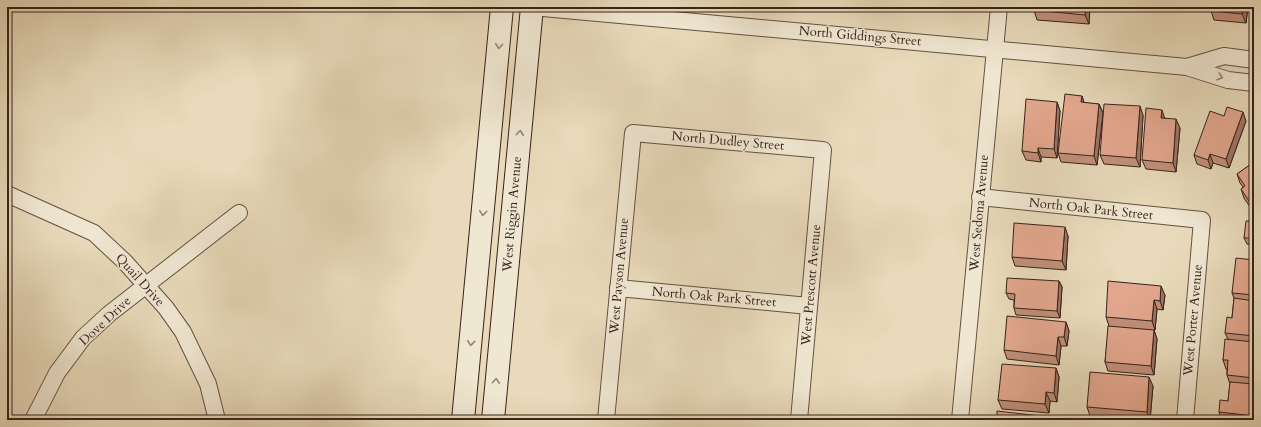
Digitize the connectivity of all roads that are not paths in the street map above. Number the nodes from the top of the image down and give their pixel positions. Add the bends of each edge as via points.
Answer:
1 (502, 7) edge
2 (532, 7) edge
3 (999, 7) edge
4 (995, 48) junction
5 (1254, 60) edge
6 (1188, 67) junction
7 (1254, 83) edge
8 (633, 133) joint
9 (823, 150) joint
10 (7, 194) edge
11 (980, 197) junction
12 (239, 213) dead end
13 (1202, 220) joint
14 (146, 285) junction
15 (618, 288) junction
16 (810, 306) junction
17 (33, 420) edge
18 (217, 420) edge
19 (463, 420) edge
20 (493, 420) edge
21 (606, 420) edge
22 (800, 420) edge
23 (960, 420) edge
24 (1185, 420) edge

1 -> 19 main road
2 - 4 street, North Giddings Street
20 -> 2 main road, West Riggin Avenue
3 - 4 street, West Sedona Avenue
4 - 6 street, North Giddings Street
4 - 11 street, West Sedona Avenue
5 - 6 street, North Giddings Street via 1224,56
6 -> 7 street, North Giddings Street via 1228,80
8 - 9 street, North Dudley Street
8 - 15 street, West Payson Avenue
9 - 16 street, West Prescott Avenue
10 - 14 street, Quail Drive via 94,233
11 - 13 street, North Oak Park Street
11 - 23 street, West Sedona Avenue
12 - 14 street, Dove Drive
13 - 24 street, West Porter Avenue
14 - 17 street, Dove Drive via 83,338 57,373
14 - 18 street, Quail Drive via 183,332 208,384
15 - 16 street, North Oak Park Street
15 - 21 street, West Payson Avenue
16 - 22 street, West Prescott Avenue

